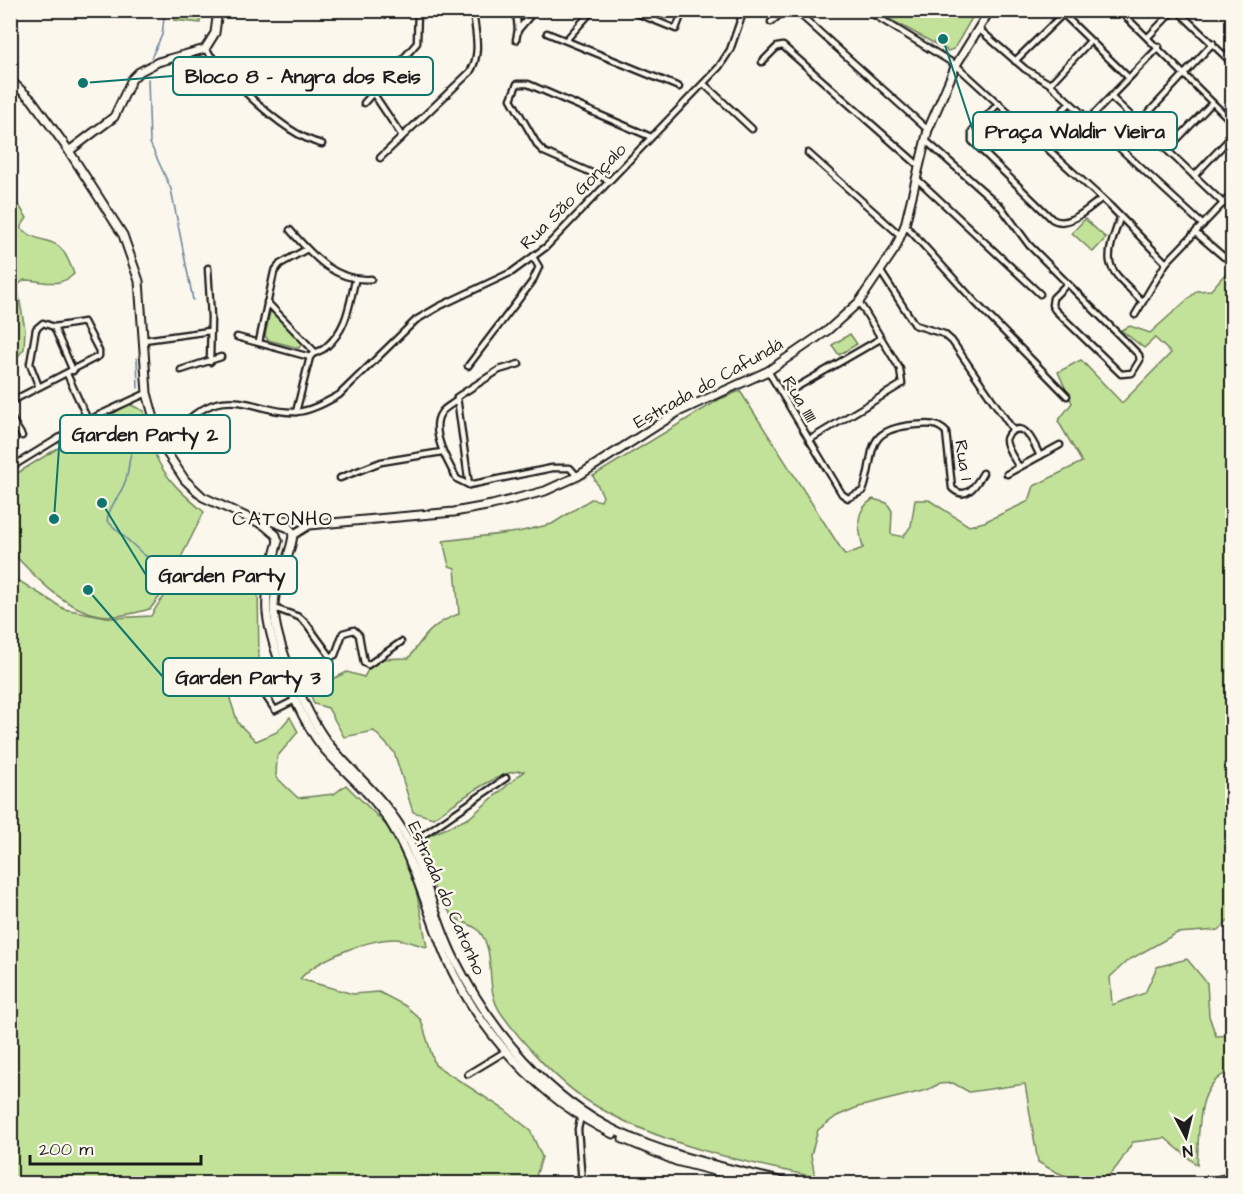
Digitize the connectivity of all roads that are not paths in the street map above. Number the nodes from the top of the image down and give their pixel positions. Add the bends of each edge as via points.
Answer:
1 (218, 10) edge
2 (418, 10) edge
3 (473, 10) edge
4 (516, 10) edge
5 (535, 10) edge
6 (593, 10) edge
7 (629, 10) edge
8 (683, 10) edge
9 (744, 10) edge
10 (785, 10) edge
11 (795, 10) edge
12 (866, 10) edge
13 (985, 10) edge
14 (990, 10) edge
15 (1119, 10) edge
16 (1176, 10) edge
17 (1061, 12) edge
18 (771, 22) dead end
19 (980, 29) junction
20 (518, 30) junction
21 (547, 33) dead end
22 (1148, 37) junction
23 (516, 40) dead end
24 (566, 40) junction
25 (1090, 41) junction
26 (1213, 44) junction
27 (1159, 47) junction
28 (205, 49) junction
29 (1015, 61) junction
30 (762, 62) dead end
31 (1233, 63) edge
32 (956, 65) junction
33 (1185, 73) junction
34 (1128, 77) junction
35 (10, 80) edge
36 (704, 84) junction
37 (1050, 84) junction
38 (679, 87) dead end
39 (373, 93) junction
40 (1111, 97) junction
41 (364, 103) dead end
42 (999, 103) junction
43 (1212, 103) junction
44 (1069, 104) junction
45 (1056, 117) dead end
46 (1088, 120) junction
47 (1233, 122) edge
48 (1139, 123) junction
49 (752, 129) dead end
50 (928, 130) junction
51 (402, 136) junction
52 (651, 136) junction
53 (1233, 136) edge
54 (926, 140) junction
55 (322, 144) dead end
56 (1168, 149) junction
57 (69, 151) junction
58 (808, 153) dead end
59 (380, 158) dead end
60 (918, 165) junction
61 (1194, 176) junction
62 (916, 178) junction
63 (608, 180) junction
64 (1233, 195) edge
65 (1101, 200) junction
66 (1224, 204) junction
67 (1120, 218) junction
68 (905, 225) junction
69 (1203, 225) junction
70 (291, 230) dead end
71 (1197, 234) junction
72 (901, 236) junction
73 (307, 249) junction
74 (1233, 255) edge
75 (533, 257) junction
76 (1166, 263) junction
77 (208, 268) dead end
78 (881, 272) junction
79 (371, 279) dead end
80 (355, 281) junction
81 (1067, 284) junction
82 (1040, 294) dead end
83 (1142, 301) junction
84 (267, 302) junction
85 (860, 302) junction
86 (1135, 315) dead end
87 (54, 327) junction
88 (210, 331) junction
89 (237, 337) dead end
90 (880, 339) junction
91 (144, 340) junction
92 (259, 342) junction
93 (315, 352) junction
94 (221, 357) dead end
95 (310, 357) junction
96 (210, 362) junction
97 (519, 364) dead end
98 (468, 366) dead end
99 (73, 370) junction
100 (181, 370) dead end
101 (768, 371) junction
102 (67, 374) junction
103 (39, 387) junction
104 (147, 393) junction
105 (783, 395) junction
106 (1067, 396) dead end
107 (456, 401) junction
108 (10, 402) edge
109 (296, 412) junction
110 (10, 417) edge
111 (88, 420) junction
112 (1013, 430) junction
113 (22, 436) dead end
114 (809, 440) junction
115 (161, 444) junction
116 (1060, 445) dead end
117 (442, 452) junction
118 (1040, 456) junction
119 (1019, 467) junction
120 (10, 468) edge
121 (983, 473) dead end
122 (1008, 474) dead end
123 (578, 476) junction
124 (340, 478) dead end
125 (469, 485) junction
126 (238, 514) junction
127 (271, 521) junction
128 (306, 522) junction
129 (324, 523) junction
130 (285, 527) junction
131 (277, 538) junction
132 (292, 538) junction
133 (274, 608) junction
134 (401, 642) dead end
135 (263, 692) dead end
136 (295, 700) junction
137 (506, 778) dead end
138 (410, 844) junction
139 (506, 1051) junction
140 (468, 1074) dead end
141 (581, 1116) junction
142 (1233, 1177) edge
143 (1218, 1182) edge
144 (582, 1184) edge
145 (764, 1184) edge
146 (791, 1184) edge
147 (1202, 1184) edge

1 - 28 main road via 215,33
2 - 39 street via 417,43
3 - 51 street via 476,63
4 - 20 street
5 - 20 street
6 - 24 street
7 - 8 street via 676,29
9 - 36 street, Rua São Gonçalo via 730,50
10 - 18 street
11 - 50 street
12 - 32 street
13 - 19 main road, Estrada do Cafundá
14 - 19 main road, Estrada do Cafundá
15 - 22 street
16 - 22 street
16 - 26 street
17 - 25 street
17 - 29 street
19 - 29 street
19 - 32 main road, Estrada do Cafundá
20 - 23 street
21 - 24 street
22 - 27 street
24 - 38 street
25 - 34 street
25 - 37 street
26 - 31 street
26 - 33 street
27 - 33 street
27 - 34 street
28 - 55 street via 239,86 300,137
28 - 57 main road via 158,62 139,72 114,117
29 - 37 street
30 - 60 street via 783,46
32 - 42 street
32 - 50 main road, Estrada do Cafundá
33 - 43 street
33 - 48 street
34 - 40 street
35 - 57 main road, Estrada do Cafundá via 32,100
36 - 49 street
36 - 52 street, Rua São Gonçalo
37 - 44 street
39 - 41 street
39 - 51 street
40 - 46 street
40 - 48 street
42 - 65 street
42 - 65 street via 972,131 972,141 1052,219 1067,222
43 - 47 street
43 - 56 street
44 - 45 street
44 - 46 street
46 - 69 street
48 - 56 street
50 - 54 main road, Estrada do Cafundá
51 - 59 street
52 - 63 street, Rua São Gonçalo
52 - 63 street via 528,84 517,84 511,99 538,146
53 - 61 street
54 - 60 main road, Estrada do Cafundá
54 - 81 street via 1001,207 1025,240
56 - 61 street
57 - 91 main road, Estrada do Cafundá via 128,246 139,281
58 - 72 street
60 - 62 main road, Estrada do Cafundá
61 - 66 street
62 - 68 main road, Estrada do Cafundá
62 - 82 street
63 - 75 street, Rua São Gonçalo
64 - 66 street
65 - 67 street
66 - 69 street
67 - 76 street
67 - 83 street via 1109,250 1110,267
68 - 72 main road, Estrada do Cafundá
68 - 106 street
69 - 71 street
70 - 73 street
71 - 74 street via 1224,257
71 - 76 street
72 - 78 main road, Estrada do Cafundá
73 - 80 street via 336,273
73 - 84 street via 280,264 274,272
75 - 98 street via 538,267 532,282
75 - 109 street, Rua São Gonçalo via 502,278 416,320 339,395 312,409
76 - 83 street
77 - 88 street
78 - 85 main road, Estrada do Cafundá
78 - 112 street via 915,325 944,334 951,341
79 - 80 street
80 - 93 street via 344,326 323,350
81 - 81 street via 1139,355 1131,373 1120,374 1055,310 1053,298
83 - 86 street
84 - 92 street
84 - 93 street
85 - 90 street
85 - 101 main road, Estrada do Cafundá via 828,330
87 - 99 street
87 - 99 street via 84,322 99,351 96,359
87 - 103 street via 43,323 34,333 30,364
88 - 91 street
88 - 96 street
89 - 92 street
90 - 105 street
90 - 114 street via 900,369 902,384
91 - 104 main road, Estrada do Cafundá
92 - 95 street
93 - 95 street
94 - 96 street
95 - 109 street
96 - 100 street
97 - 107 street via 499,370 459,394
99 - 102 street
101 - 105 street, Rua 11111
101 - 123 main road, Estrada do Cafundá via 678,412
102 - 103 street
102 - 111 street
103 - 108 street
104 - 111 street
104 - 115 main road, Estrada do Cafundá
105 - 114 street, Rua 11111
107 - 117 street via 442,411 438,420
107 - 125 street
109 - 115 street, Rua São Gonçalo via 248,403 217,403 199,411
110 - 113 street
111 - 120 street
112 - 118 street via 1028,434
112 - 119 street via 1006,444
114 - 121 street, Rua 1 via 848,498 863,491 874,441 900,426 932,424 946,432 952,488 956,492 972,490
115 - 126 main road, Estrada do Cafundá via 185,480 203,496
116 - 118 street
117 - 124 street via 381,462
117 - 125 street via 457,479
118 - 119 street
119 - 122 street
123 - 125 street via 563,467
123 - 129 main road, Estrada do Cafundá via 492,505 420,516
126 - 127 main road, Estrada do Cafundá
126 - 131 main road, Estrada do Cafundá via 264,525
127 - 128 main road, Estrada do Cafundá
127 - 130 main road
128 - 129 main road, Estrada do Cafundá
128 - 130 main road
129 - 132 main road, Estrada do Cafundá via 304,527
130 - 131 main road
130 - 132 main road
131 - 132 main road via 284,544
131 - 136 main road, Estrada do Catonho via 267,614
132 - 133 main road, Estrada do Catonho via 276,587
133 - 134 street via 306,623 331,657 343,633 348,631 354,630 358,635 364,663 368,665
133 - 138 main road, Estrada do Catonho via 290,667 320,733 394,816
135 - 136 street via 274,710
136 - 139 main road, Estrada do Catonho via 314,737 391,823 408,854 446,958 483,1021
137 - 138 street
138 - 146 main road, Estrada do Catonho via 467,983 504,1038 553,1088 586,1113 644,1143
139 - 140 street
139 - 141 main road, Estrada do Catonho
141 - 144 street via 578,1129
141 - 145 main road, Estrada do Catonho via 676,1161
142 - 143 main road
143 - 147 main road

